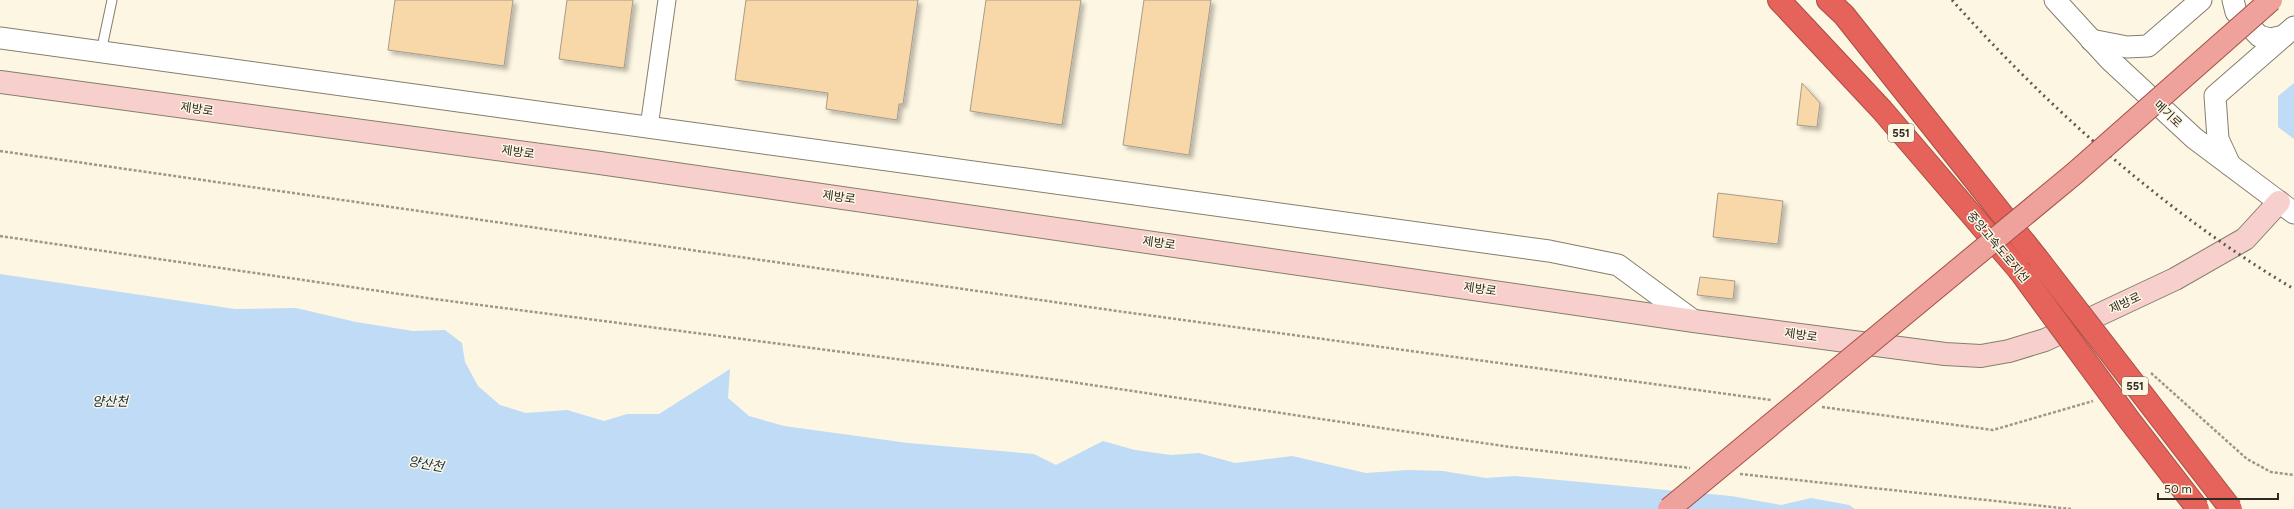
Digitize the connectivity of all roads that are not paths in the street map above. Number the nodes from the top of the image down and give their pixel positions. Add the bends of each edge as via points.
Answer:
1 (112, 0) edge
2 (667, 0) edge
3 (1779, 0) edge
4 (1828, 0) edge
5 (2055, 0) edge
6 (2201, 0) edge
7 (2233, 0) edge
8 (2271, 0) edge
9 (2289, 32) edge
10 (0, 38) edge
11 (2091, 40) junction
12 (101, 52) junction
13 (0, 82) edge
14 (649, 127) junction
15 (2230, 166) junction
16 (2287, 207) edge
17 (1694, 321) junction
18 (1669, 509) edge
19 (2198, 509) edge
20 (2231, 509) edge

1 - 12 lane
2 - 14 street
3 - 19 highway, 중앙고속도로지선 / 551, bridge via 1882,110 2019,270
4 - 20 highway, 중앙고속도로지선 / 551, bridge via 1844,15 2040,262
5 - 11 street, 메기로
6 - 11 street via 2148,46 2127,47
7 - 9 street via 2236,12 2258,36 2270,39
8 - 18 main road, bridge via 2075,173
9 - 15 street via 2215,96 2218,139
10 - 12 street
11 - 15 street, 메기로 via 2194,138
12 - 14 street
13 - 17 main road, 제방로 via 608,164
14 - 17 street via 1549,251 1618,265
15 - 16 street, 메기로
16 - 17 main road, 제방로 via 2245,239 2175,279 2044,340 2009,351 1981,356 1945,354

